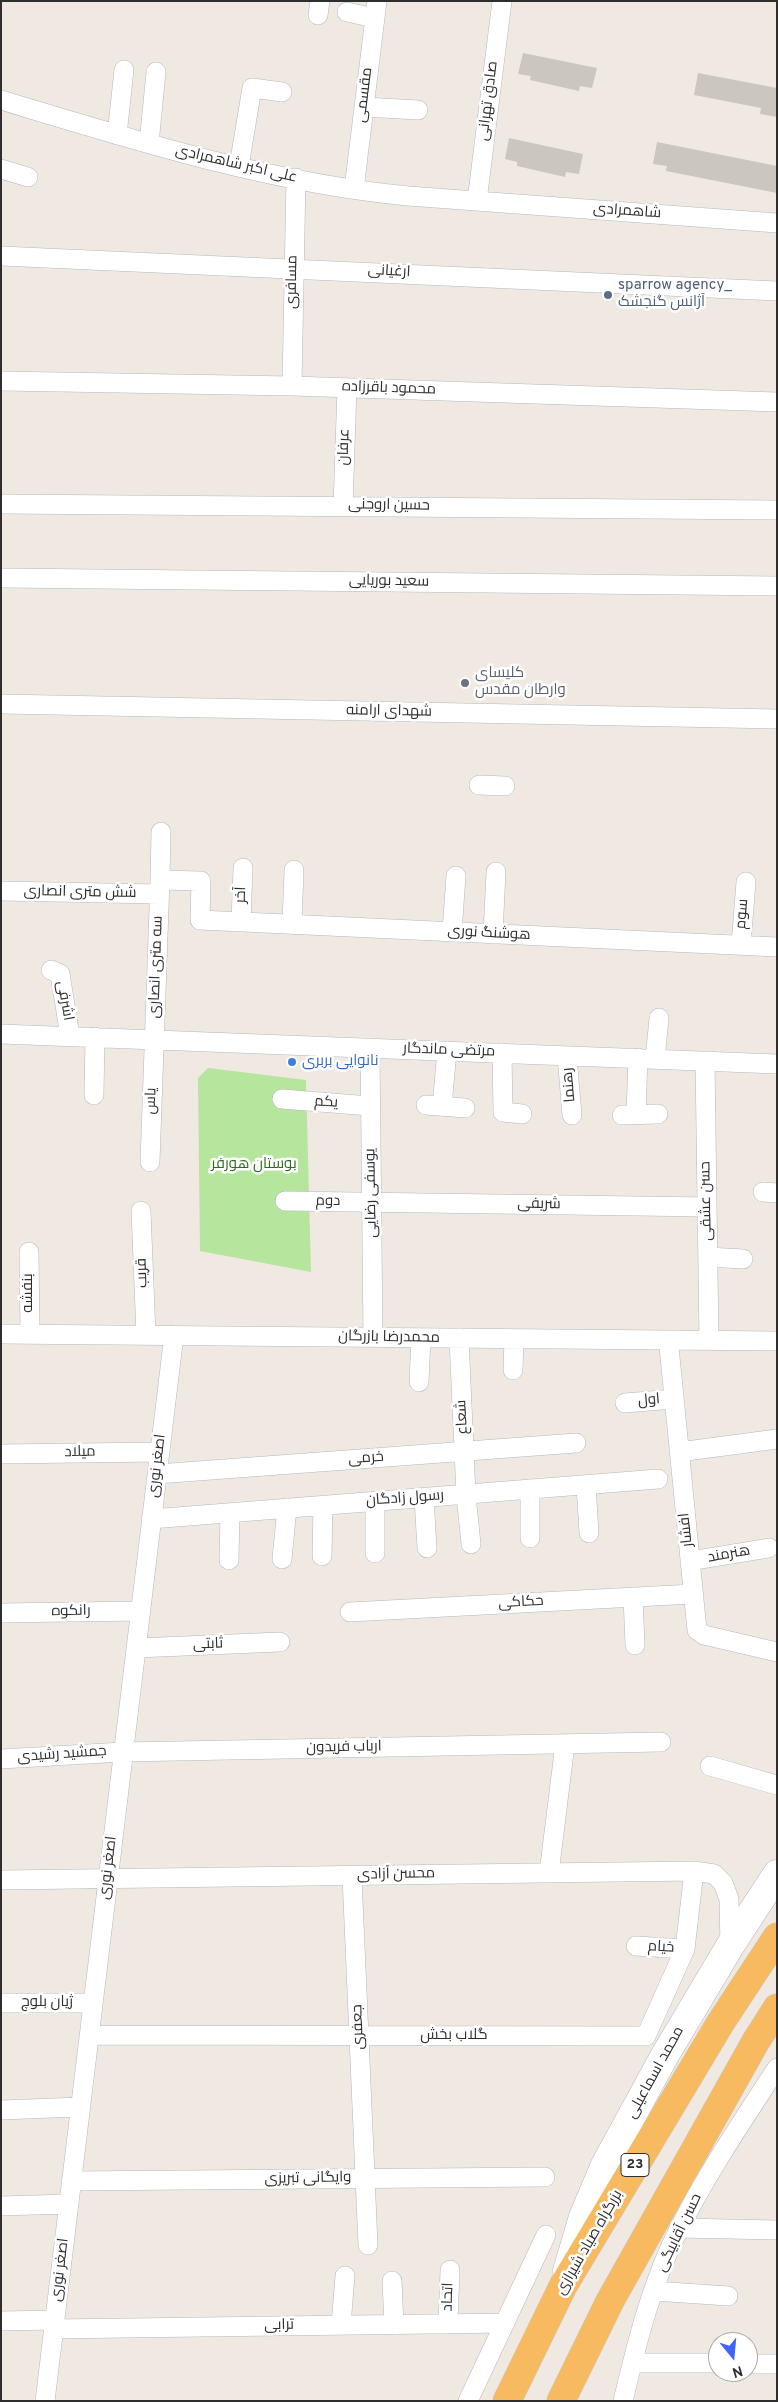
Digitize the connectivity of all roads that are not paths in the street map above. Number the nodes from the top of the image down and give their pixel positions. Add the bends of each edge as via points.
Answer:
1 (502, 1) edge
2 (376, 10) edge
3 (347, 12) dead end
4 (124, 70) dead end
5 (156, 72) dead end
6 (282, 92) dead end
7 (1, 100) edge
8 (364, 107) junction
9 (418, 110) dead end
10 (117, 135) junction
11 (149, 144) junction
12 (239, 166) junction
13 (1, 169) edge
14 (28, 177) dead end
15 (296, 178) junction
16 (354, 189) junction
17 (477, 201) junction
18 (777, 223) edge
19 (1, 256) edge
20 (293, 268) junction
21 (777, 291) edge
22 (1, 381) edge
23 (292, 386) junction
24 (347, 388) junction
25 (777, 402) edge
26 (1, 504) edge
27 (343, 506) junction
28 (777, 510) edge
29 (1, 578) edge
30 (777, 586) edge
31 (1, 704) edge
32 (777, 719) edge
33 (479, 785) dead end
34 (505, 786) dead end
35 (161, 832) dead end
36 (243, 868) dead end
37 (294, 870) dead end
38 (496, 872) dead end
39 (456, 876) dead end
40 (746, 882) dead end
41 (159, 887) junction
42 (1, 891) edge
43 (200, 920) joint
44 (241, 922) junction
45 (292, 924) junction
46 (452, 932) junction
47 (493, 934) junction
48 (741, 945) junction
49 (777, 947) edge
50 (51, 970) dead end
51 (659, 1018) dead end
52 (1, 1034) edge
53 (70, 1036) junction
54 (95, 1037) junction
55 (154, 1040) junction
56 (370, 1048) junction
57 (446, 1051) junction
58 (502, 1053) junction
59 (567, 1056) junction
60 (646, 1059) junction
61 (705, 1061) junction
62 (777, 1064) edge
63 (92, 1095) dead end
64 (282, 1100) dead end
65 (370, 1106) junction
66 (465, 1108) dead end
67 (522, 1114) dead end
68 (658, 1114) dead end
69 (572, 1115) dead end
70 (150, 1162) dead end
71 (285, 1201) dead end
72 (372, 1202) junction
73 (707, 1207) junction
74 (141, 1211) dead end
75 (29, 1252) dead end
76 (708, 1257) junction
77 (743, 1259) dead end
78 (1, 1334) edge
79 (30, 1334) junction
80 (146, 1336) junction
81 (174, 1336) junction
82 (373, 1338) junction
83 (421, 1338) junction
84 (459, 1338) junction
85 (514, 1339) junction
86 (709, 1340) junction
87 (777, 1341) edge
88 (669, 1347) dead end
89 (513, 1370) dead end
90 (419, 1382) dead end
91 (674, 1399) junction
92 (625, 1403) dead end
93 (777, 1439) edge
94 (576, 1443) dead end
95 (465, 1451) junction
96 (159, 1452) junction
97 (679, 1452) junction
98 (1, 1454) edge
99 (157, 1474) junction
100 (658, 1479) dead end
101 (586, 1485) junction
102 (530, 1489) junction
103 (466, 1495) junction
104 (424, 1498) junction
105 (375, 1502) junction
106 (323, 1506) junction
107 (287, 1508) junction
108 (230, 1513) junction
109 (151, 1519) junction
110 (590, 1533) dead end
111 (530, 1538) dead end
112 (471, 1544) dead end
113 (428, 1548) dead end
114 (769, 1548) dead end
115 (375, 1553) dead end
116 (322, 1556) dead end
117 (282, 1559) dead end
118 (229, 1560) dead end
119 (690, 1561) junction
120 (693, 1594) junction
121 (633, 1597) junction
122 (140, 1611) junction
123 (350, 1612) dead end
124 (1, 1613) edge
125 (280, 1642) dead end
126 (635, 1645) dead end
127 (136, 1648) junction
128 (777, 1652) edge
129 (662, 1742) dead end
130 (565, 1744) junction
131 (123, 1752) junction
132 (1, 1759) edge
133 (710, 1766) dead end
134 (777, 1785) edge
135 (694, 1871) junction
136 (549, 1873) junction
137 (777, 1874) edge
138 (352, 1876) junction
139 (107, 1879) junction
140 (1, 1880) edge
141 (777, 1937) edge
142 (636, 1946) dead end
143 (730, 1946) junction
144 (686, 1949) junction
145 (1, 2003) edge
146 (93, 2003) junction
147 (777, 2008) edge
148 (89, 2035) junction
149 (359, 2036) junction
150 (774, 2075) edge
151 (80, 2107) junction
152 (1, 2110) edge
153 (545, 2177) dead end
154 (366, 2178) junction
155 (71, 2182) junction
156 (68, 2204) junction
157 (1, 2206) edge
158 (679, 2228) junction
159 (777, 2230) edge
160 (546, 2235) dead end
161 (368, 2245) dead end
162 (450, 2270) dead end
163 (345, 2276) dead end
164 (392, 2281) dead end
165 (563, 2286) junction
166 (654, 2290) junction
167 (728, 2296) dead end
168 (1, 2321) edge
169 (505, 2323) junction
170 (54, 2324) junction
171 (394, 2324) junction
172 (448, 2324) junction
173 (341, 2325) junction
174 (632, 2362) junction
175 (708, 2363) edge
176 (758, 2364) edge
177 (777, 2364) edge
178 (45, 2401) edge
179 (468, 2401) edge
180 (507, 2401) edge
181 (561, 2401) edge
182 (623, 2401) edge

1 - 17 street, صادق تهرانی
2 - 3 street
2 - 8 street, مقسمی
4 - 10 street
5 - 11 street
6 - 12 street via 252,88
7 - 10 street, علی اکبر شاهمرادی
8 - 9 street
8 - 16 street, مقسمی
10 - 11 street, علی اکبر شاهمرادی
11 - 12 street, علی اکبر شاهمرادی
12 - 15 street, علی اکبر شاهمرادی
13 - 14 street
15 - 16 street, علی اکبر شاهمرادی
15 - 20 street, مسافری
16 - 17 street, علی اکبر شاهمرادی
17 - 18 street, شاهمرادی
19 - 20 street, ارغیانی
20 - 21 street, ارغیانی
20 - 23 street, مسافری
22 - 23 street, محمود باقرزاده
23 - 24 street, محمود باقرزاده
24 - 25 street, محمود باقرزاده
24 - 27 street, عرفان
26 - 27 street, حسین اروجنی
27 - 28 street, حسین اروجنی
29 - 30 street, سعید بوریایی
31 - 32 street, شهدای ارامنه
33 - 34 street
35 - 41 street, سه متری انصاری
36 - 44 street, آخر
37 - 45 street
38 - 47 street
39 - 46 street
40 - 48 street, سوم
41 - 42 street, شش متری انصاری
41 - 43 street, شش متری انصاری via 201,880
41 - 55 street, سه متری انصاری
43 - 44 street, هوشنگ نوری
44 - 45 street, هوشنگ نوری
45 - 46 street, هوشنگ نوری
46 - 47 street, هوشنگ نوری
47 - 48 street, هوشنگ نوری
48 - 49 street, هوشنگ نوری
50 - 53 street, اشرفی via 60,974
51 - 60 street
52 - 53 street, مرتضی ماندگار
53 - 54 street, مرتضی ماندگار
54 - 55 street, مرتضی ماندگار
54 - 63 street
55 - 56 street, مرتضی ماندگار
55 - 70 street, یاس
56 - 57 street, مرتضی ماندگار
56 - 65 street, یوسفی رضایی
57 - 58 street, مرتضی ماندگار
57 - 66 street via 434,1105
58 - 59 street, مرتضی ماندگار
58 - 67 street via 503,1112
59 - 60 street, مرتضی ماندگار
59 - 69 street, رهنما
60 - 61 street, مرتضی ماندگار
60 - 68 street via 629,1114
61 - 62 street, مرتضی ماندگار
61 - 73 street, حسن عشقی
64 - 65 street, یکم
65 - 72 street, یوسفی رضایی
71 - 72 street, دوم
72 - 73 street, شریفی
72 - 82 street, یوسفی رضایی
73 - 76 street, حسن عشقی
74 - 80 street, قریب
75 - 79 street, بنفشه
76 - 77 street
76 - 86 street, حسن عشقی
78 - 79 street, محمدرضا بازرگان
79 - 80 street, محمدرضا بازرگان
80 - 81 street, محمدرضا بازرگان
81 - 82 street, محمدرضا بازرگان
81 - 96 street, اصغر نوری
82 - 83 street, محمدرضا بازرگان
83 - 84 street, محمدرضا بازرگان
83 - 90 street
84 - 85 street, محمدرضا بازرگان
84 - 95 street, شعاع
85 - 86 street, محمدرضا بازرگان
85 - 89 street
86 - 87 street, محمدرضا بازرگان
88 - 91 street, افشار
91 - 92 street, اول
91 - 97 street, افشار
93 - 97 street
94 - 95 street, خرمی
95 - 99 street, خرمی
95 - 103 street, شعاع
96 - 98 street, میلاد
96 - 99 street, اصغر نوری
97 - 119 street, افشار
99 - 109 street, اصغر نوری
100 - 101 street, رسول زادگان
101 - 102 street, رسول زادگان
101 - 110 street
102 - 103 street, رسول زادگان
102 - 111 street
103 - 104 street, رسول زادگان
103 - 112 street, شعاع
104 - 105 street, رسول زادگان
104 - 113 street
105 - 106 street, رسول زادگان
105 - 115 street
106 - 107 street, رسول زادگان
106 - 116 street
107 - 108 street, رسول زادگان
107 - 117 street
108 - 109 street, رسول زادگان
108 - 118 street
109 - 122 street, اصغر نوری
114 - 119 street, هنرمند
119 - 120 street, افشار
120 - 121 street, حکاکی
120 - 128 street, افشار via 697,1630 704,1635
121 - 123 street, حکاکی
121 - 126 street
122 - 124 street, رانکوه
122 - 127 street, اصغر نوری
125 - 127 street, ثابتی
127 - 131 street, اصغر نوری
129 - 130 street, ارباب فریدون
130 - 131 street, ارباب فریدون
130 - 136 street
131 - 132 street, جمشید رشیدی
131 - 139 street, اصغر نوری
133 - 134 street
135 - 136 street, محسن آزادی
135 - 143 street, محسن آزادی via 714,1874 726,1890
135 - 144 street, گلاب بخش
136 - 138 street, محسن آزادی
137 - 143 main road, محمد اسماعیلی
138 - 139 street, محسن آزادی
138 - 149 street, جعفری
139 - 140 street, محسن آزادی
139 - 146 street, اصغر نوری
141 - 165 highway, بزرگراه صیاد شیرازی / 23 via 721,2022
142 - 144 street, خیام
143 - 165 main road, محمد اسماعیلی via 605,2165 583,2217
144 - 149 street, گلاب بخش via 646,2036
145 - 146 street, ژیان بلوچ
146 - 148 street, اصغر نوری
147 - 181 highway via 610,2301
148 - 149 street, گلاب بخش
148 - 151 street, اصغر نوری
149 - 154 street, جعفری
150 - 158 street, حسن آقابیگی via 724,2149
151 - 152 street
151 - 155 street, اصغر نوری
153 - 154 street, وایگانی تبریزی
154 - 155 street, وایگانی تبریزی
154 - 161 street, جعفری
155 - 156 street, اصغر نوری
156 - 157 street
156 - 170 street, اصغر نوری
158 - 159 street
158 - 166 street, حسن آقابیگی
160 - 169 street
162 - 172 street, اتحاد
163 - 173 street
164 - 171 street
165 - 180 highway, بزرگراه صیاد شیرازی / 23
166 - 167 street
166 - 174 street, حسن آقابیگی
168 - 170 street, ترابی
169 - 172 street, ترابی
169 - 179 street
170 - 173 street, ترابی
170 - 178 street, اصغر نوری
171 - 172 street, ترابی
171 - 173 street, ترابی
174 - 175 street
174 - 182 street, حسن آقابیگی
176 - 177 street

